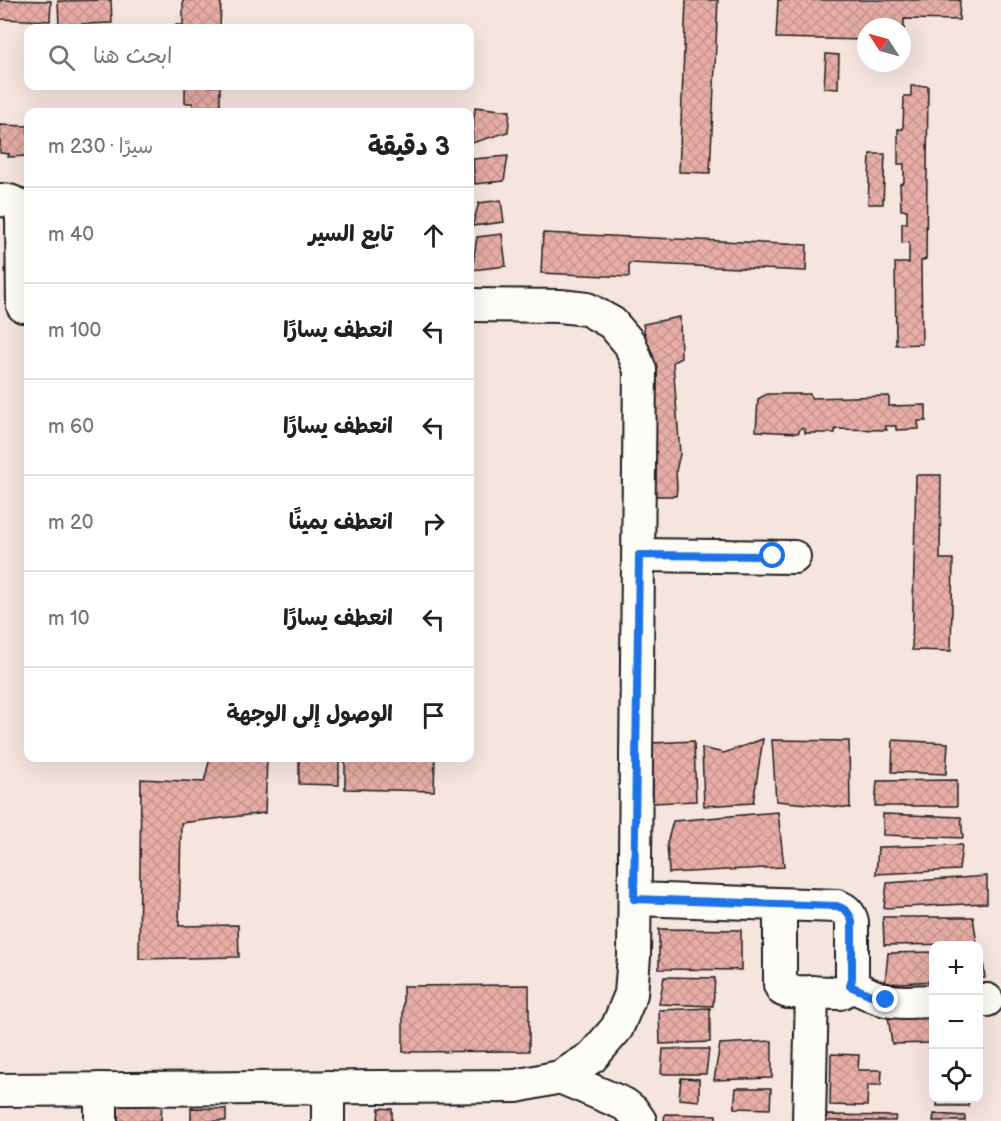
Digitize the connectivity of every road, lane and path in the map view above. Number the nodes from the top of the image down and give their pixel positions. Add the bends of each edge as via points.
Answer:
1 (0, 200) edge
2 (474, 304) edge
3 (17, 306) edge
4 (639, 555) junction
5 (794, 556) dead end
6 (634, 899) junction
7 (780, 904) junction
8 (850, 986) junction
9 (812, 992) junction
10 (929, 1001) edge
11 (560, 1077) junction
12 (328, 1087) junction
13 (102, 1089) junction
14 (0, 1090) edge
15 (101, 1121) edge
16 (328, 1121) edge
17 (640, 1121) edge
18 (809, 1121) edge

1 - 3 street via 15,202 22,218
2 - 4 street via 588,309 612,323 630,344 640,370
4 - 5 street
4 - 6 street
6 - 7 street
6 - 11 street via 631,994 616,1028 592,1057
7 - 8 street via 837,906 850,914
7 - 9 street via 780,985 788,992
8 - 9 street via 840,993
8 - 10 street via 886,1000
9 - 18 street
11 - 12 street via 516,1086
11 - 17 street via 624,1104
12 - 13 street
12 - 16 street
13 - 14 street
13 - 15 street

